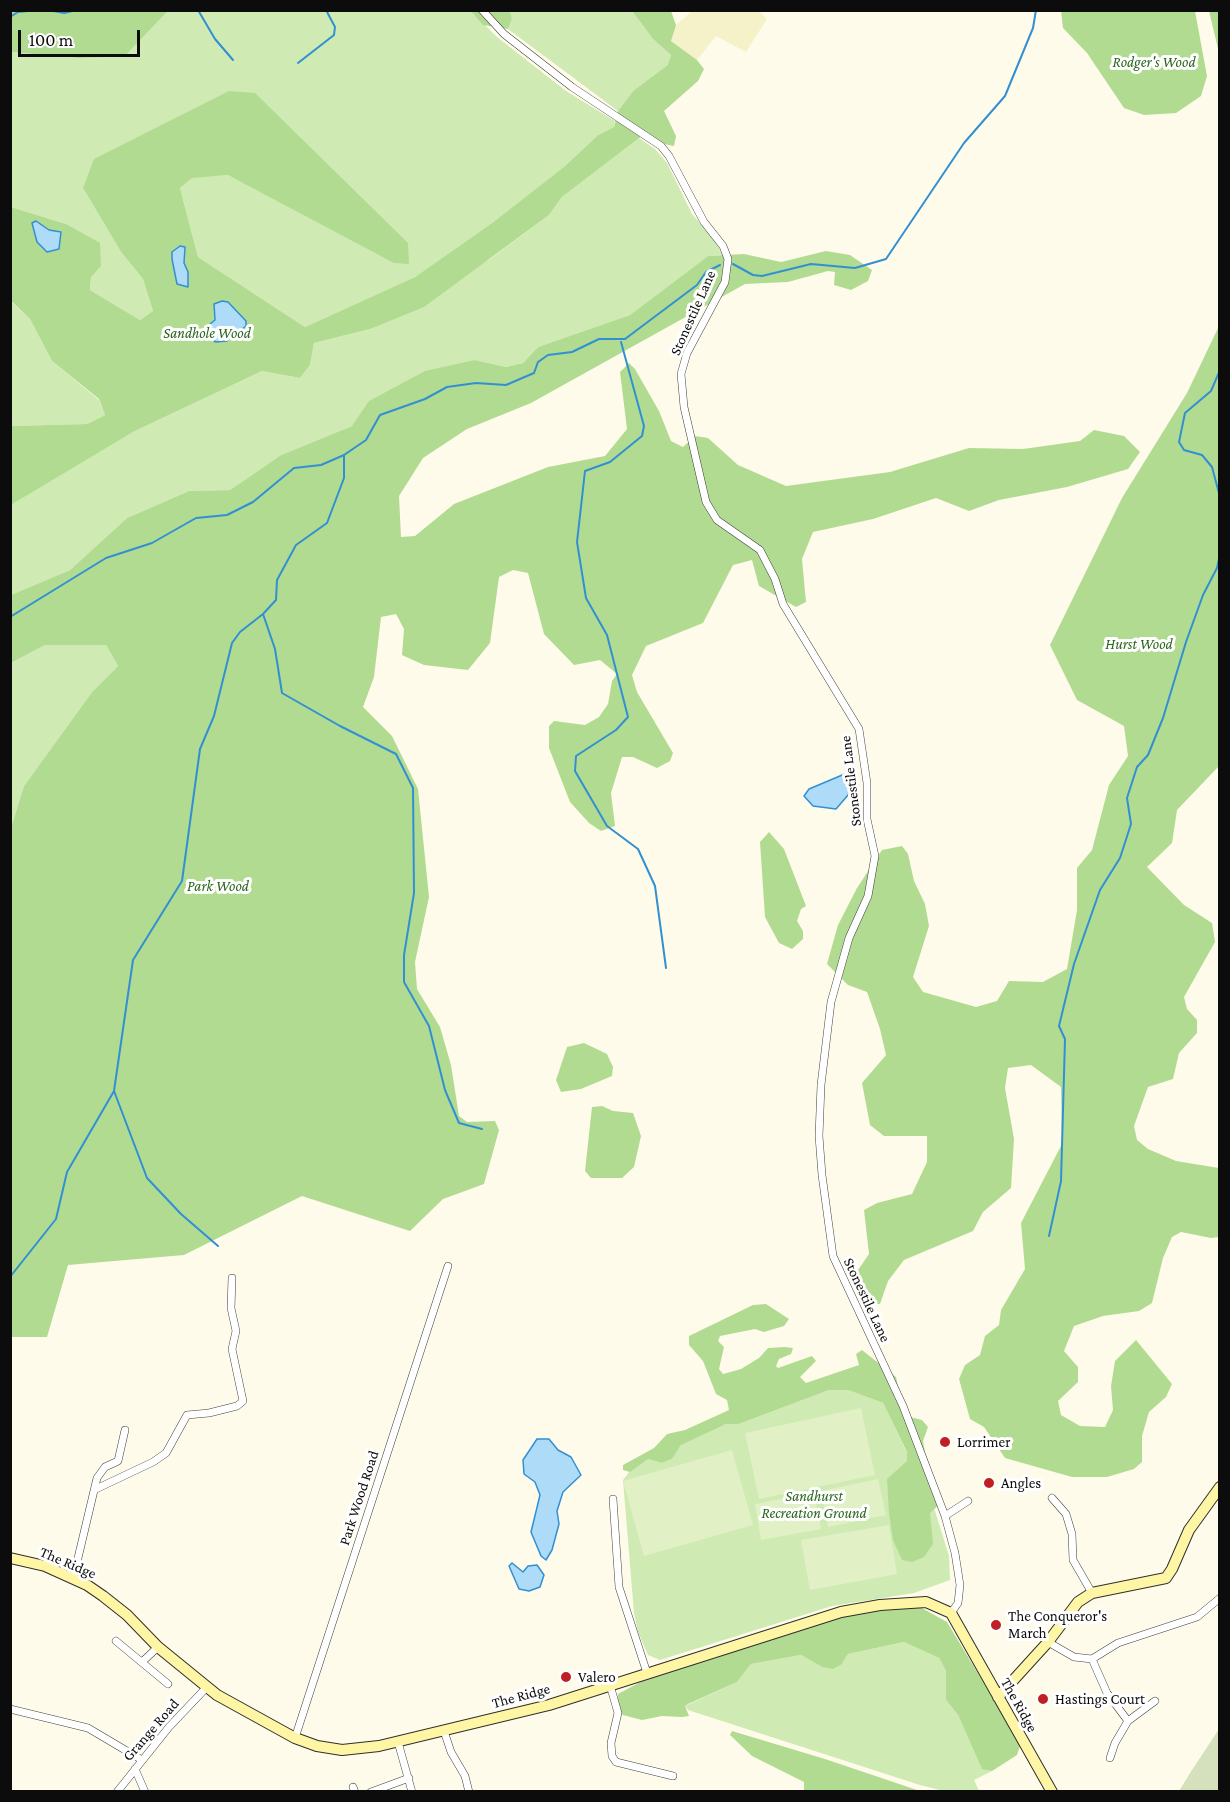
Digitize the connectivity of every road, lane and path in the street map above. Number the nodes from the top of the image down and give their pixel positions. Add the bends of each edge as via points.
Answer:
1 (482, 10) edge
2 (448, 1266) dead end
3 (232, 1278) dead end
4 (125, 1430) dead end
5 (1220, 1487) edge
6 (96, 1489) junction
7 (1052, 1498) dead end
8 (613, 1499) dead end
9 (968, 1501) dead end
10 (945, 1516) junction
11 (10, 1558) edge
12 (74, 1579) junction
13 (1092, 1593) junction
14 (1220, 1599) edge
15 (951, 1613) junction
16 (116, 1641) dead end
17 (1048, 1642) junction
18 (158, 1647) junction
19 (1092, 1659) junction
20 (142, 1662) junction
21 (647, 1673) junction
22 (168, 1683) dead end
23 (610, 1685) junction
24 (206, 1688) junction
25 (998, 1697) junction
26 (1155, 1701) dead end
27 (10, 1710) edge
28 (1128, 1721) junction
29 (444, 1731) junction
30 (295, 1738) junction
31 (398, 1742) junction
32 (1110, 1758) dead end
33 (142, 1760) junction
34 (135, 1768) junction
35 (673, 1776) dead end
36 (409, 1779) junction
37 (117, 1791) edge
38 (144, 1791) edge
39 (371, 1791) edge
40 (412, 1791) edge
41 (469, 1791) edge
42 (1052, 1791) edge

1 - 10 street, Stonestile Lane via 504,34 572,87 661,146 728,259 725,282 687,353 681,374 686,422 706,502 717,520 760,550 783,604 859,729 867,783 867,819 875,856 868,896 849,938 831,1002 821,1085 822,1175 833,1256 903,1406
2 - 30 street, Park Wood Road
3 - 6 street via 231,1308 236,1330 232,1349 243,1401 209,1413 187,1414 166,1453
4 - 6 street via 118,1461 105,1467 97,1478
5 - 13 main road via 1189,1530 1166,1578
6 - 12 street
7 - 13 street via 1066,1514 1073,1560
8 - 21 street via 619,1587
9 - 10 street
10 - 15 street, Stonestile Lane via 960,1585 958,1603
11 - 12 main road, The Ridge via 45,1566
12 - 18 main road, The Ridge via 111,1602
13 - 17 main road via 1078,1602
14 - 19 street via 1197,1617 1140,1635
15 - 21 main road, The Ridge via 926,1602 841,1612
15 - 25 main road, The Ridge
16 - 20 street
17 - 19 street via 1074,1657
17 - 25 main road
18 - 20 street
18 - 24 main road, The Ridge
19 - 28 street via 1107,1693
20 - 22 street
21 - 23 main road, The Ridge
23 - 29 main road, The Ridge
23 - 35 street via 618,1713 611,1743 616,1762
24 - 30 main road, The Ridge
24 - 33 street, Grange Road
25 - 42 main road, The Ridge
26 - 28 street
27 - 33 street via 88,1728
28 - 32 street
29 - 31 main road, The Ridge
29 - 41 street
30 - 31 main road, The Ridge via 342,1750
31 - 36 street
33 - 34 street, Grange Road
34 - 37 street, Grange Road
34 - 38 street
36 - 39 street
36 - 40 street

